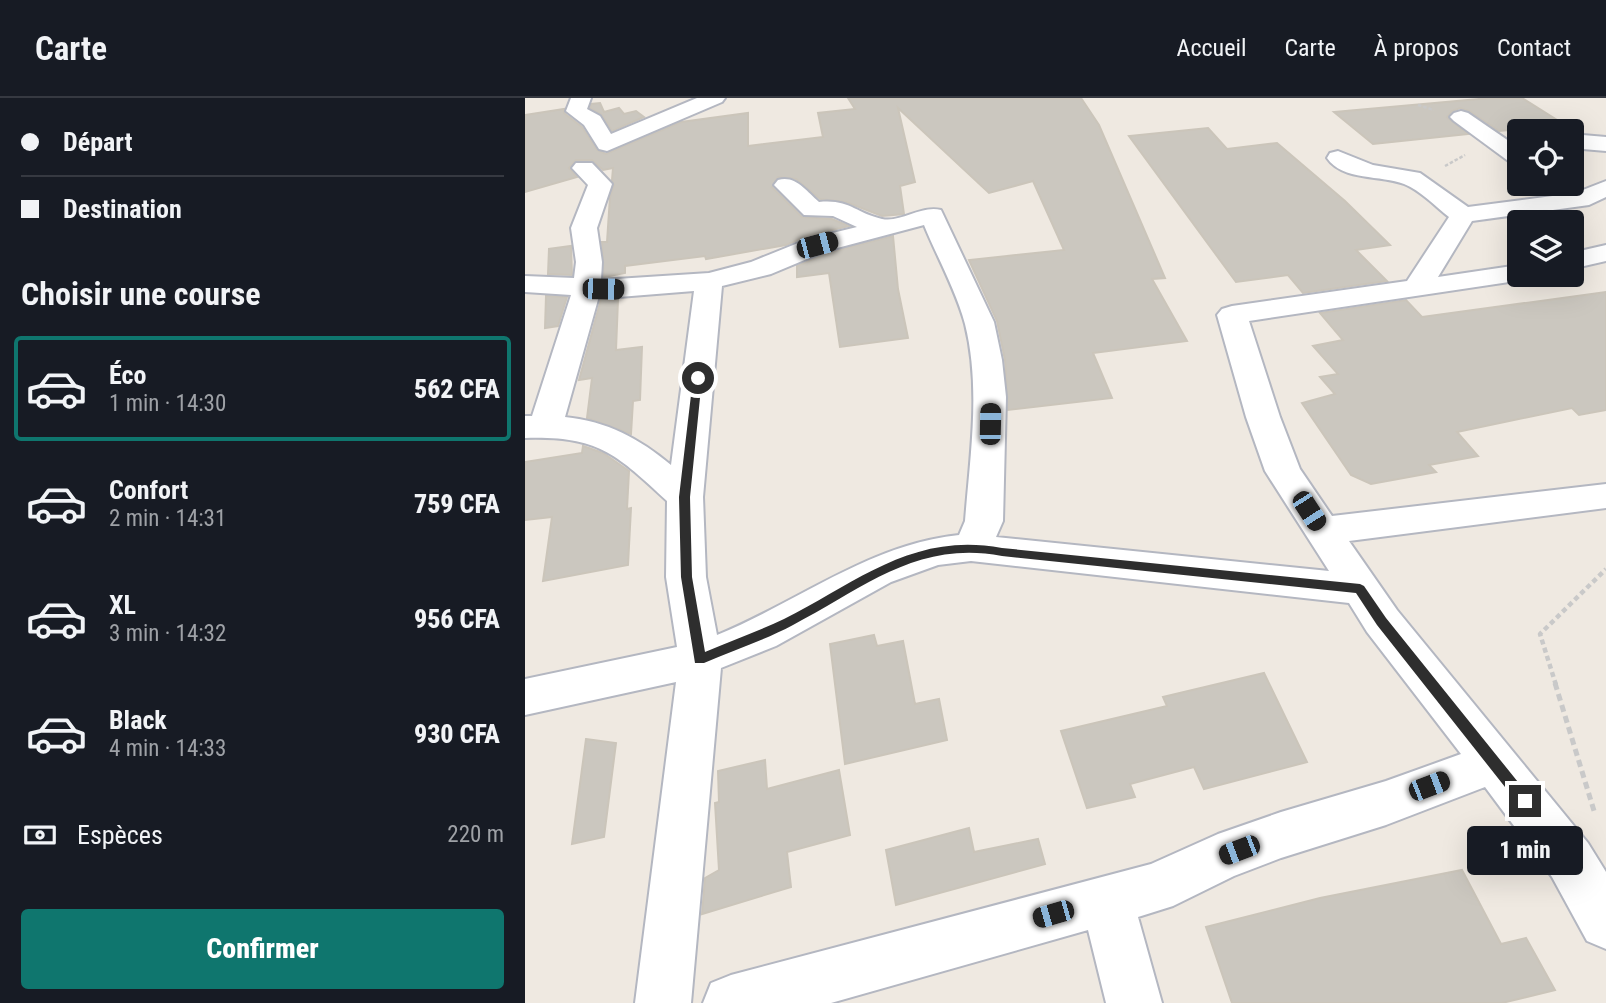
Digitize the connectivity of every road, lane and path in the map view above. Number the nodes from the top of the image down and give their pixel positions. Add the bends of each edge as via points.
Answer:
1 (581, 98) edge
2 (715, 98) edge
3 (1507, 131) edge
4 (1492, 140) junction
5 (1584, 142) edge
6 (1606, 144) edge
7 (1507, 150) edge
8 (1338, 158) dead end
9 (584, 168) dead end
10 (1412, 178) junction
11 (786, 185) dead end
12 (1606, 188) edge
13 (1574, 196) edge
14 (1580, 200) junction
15 (1463, 215) junction
16 (1606, 215) edge
17 (881, 228) junction
18 (1606, 253) edge
19 (1584, 258) edge
20 (1507, 275) edge
21 (709, 281) junction
22 (525, 284) edge
23 (587, 288) junction
24 (1416, 289) junction
25 (536, 426) edge
26 (1606, 496) edge
27 (685, 497) junction
28 (1322, 531) junction
29 (973, 547) junction
30 (1606, 569) edge
31 (1360, 589) junction
32 (700, 659) junction
33 (525, 697) edge
34 (1495, 762) junction
35 (1598, 826) dead end
36 (1107, 899) junction
37 (1606, 922) edge
38 (663, 1003) edge
39 (731, 1003) edge
40 (1135, 1003) edge

1 - 2 street via 576,111 591,121 607,144
3 - 4 street via 1466,122
4 - 7 street
4 - 10 path via 1448,165
5 - 6 street
8 - 10 street via 1367,171
9 - 23 street via 600,184 584,228
10 - 15 street
11 - 17 street via 813,210 836,208
12 - 14 street
13 - 14 street
14 - 15 street
14 - 16 street
15 - 24 street
17 - 21 street
17 - 29 street via 932,215 979,322 989,384 989,438 983,521
18 - 19 street
20 - 24 street
21 - 23 street
21 - 27 street
22 - 23 street
23 - 25 street
24 - 28 street via 1232,315 1283,471
25 - 27 street via 587,432 622,444
26 - 28 street
27 - 32 street via 686,577
28 - 31 street
29 - 31 street
29 - 32 street via 905,560 787,622
30 - 35 path via 1540,634
31 - 34 street
32 - 33 street
32 - 38 street
34 - 36 street via 1218,858 1155,888
34 - 37 street via 1570,860
36 - 39 street
36 - 40 street

